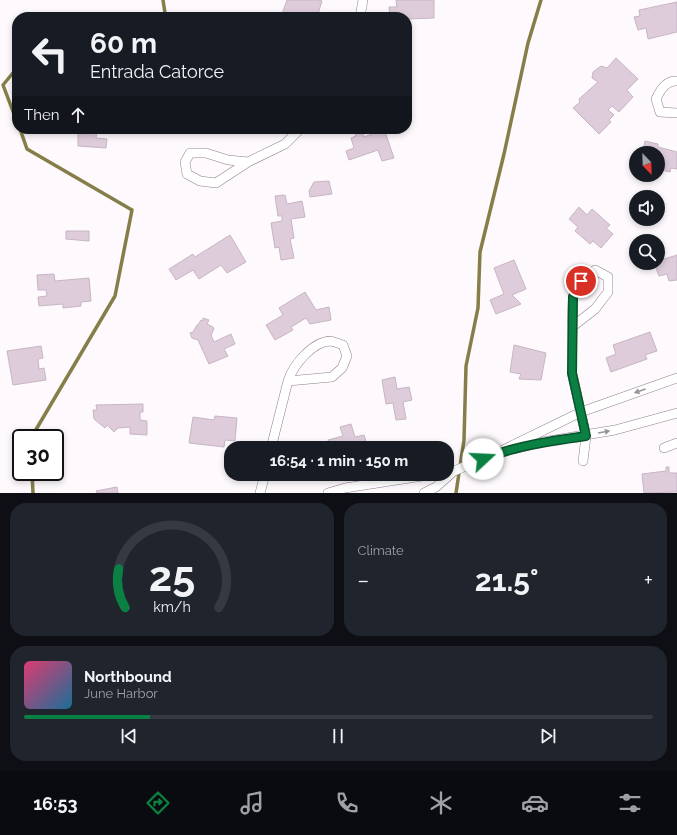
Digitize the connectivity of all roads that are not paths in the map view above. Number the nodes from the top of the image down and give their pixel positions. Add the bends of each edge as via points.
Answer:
1 (363, 0) edge
2 (361, 12) edge
3 (677, 81) edge
4 (677, 113) edge
5 (295, 134) edge
6 (248, 162) junction
7 (572, 327) junction
8 (677, 378) edge
9 (288, 381) junction
10 (581, 412) junction
11 (677, 413) edge
12 (586, 436) junction
13 (273, 441) edge
14 (677, 443) edge
15 (664, 448) dead end
16 (497, 453) junction
17 (583, 461) dead end
18 (454, 470) edge
19 (263, 481) edge
20 (390, 481) edge
21 (442, 481) edge
22 (260, 493) edge
23 (328, 493) edge
24 (424, 493) edge

1 - 2 street
3 - 4 street via 662,87 656,99 660,112
5 - 6 street via 285,144
6 - 6 street via 228,160 206,152 190,153 185,162 187,174 200,181 216,183
7 - 7 street via 573,297 581,281 595,270 608,277 608,292 595,309
7 - 10 street via 572,373
8 -> 10 street
9 - 9 street via 332,376 342,368 347,356 343,346 331,341 313,347 301,358
9 - 13 street
10 - 12 street
10 - 16 street
12 -> 11 street
12 - 16 street via 543,442
12 - 17 street
14 - 15 street
16 - 18 street
19 - 22 street
20 - 23 street
21 - 24 street

